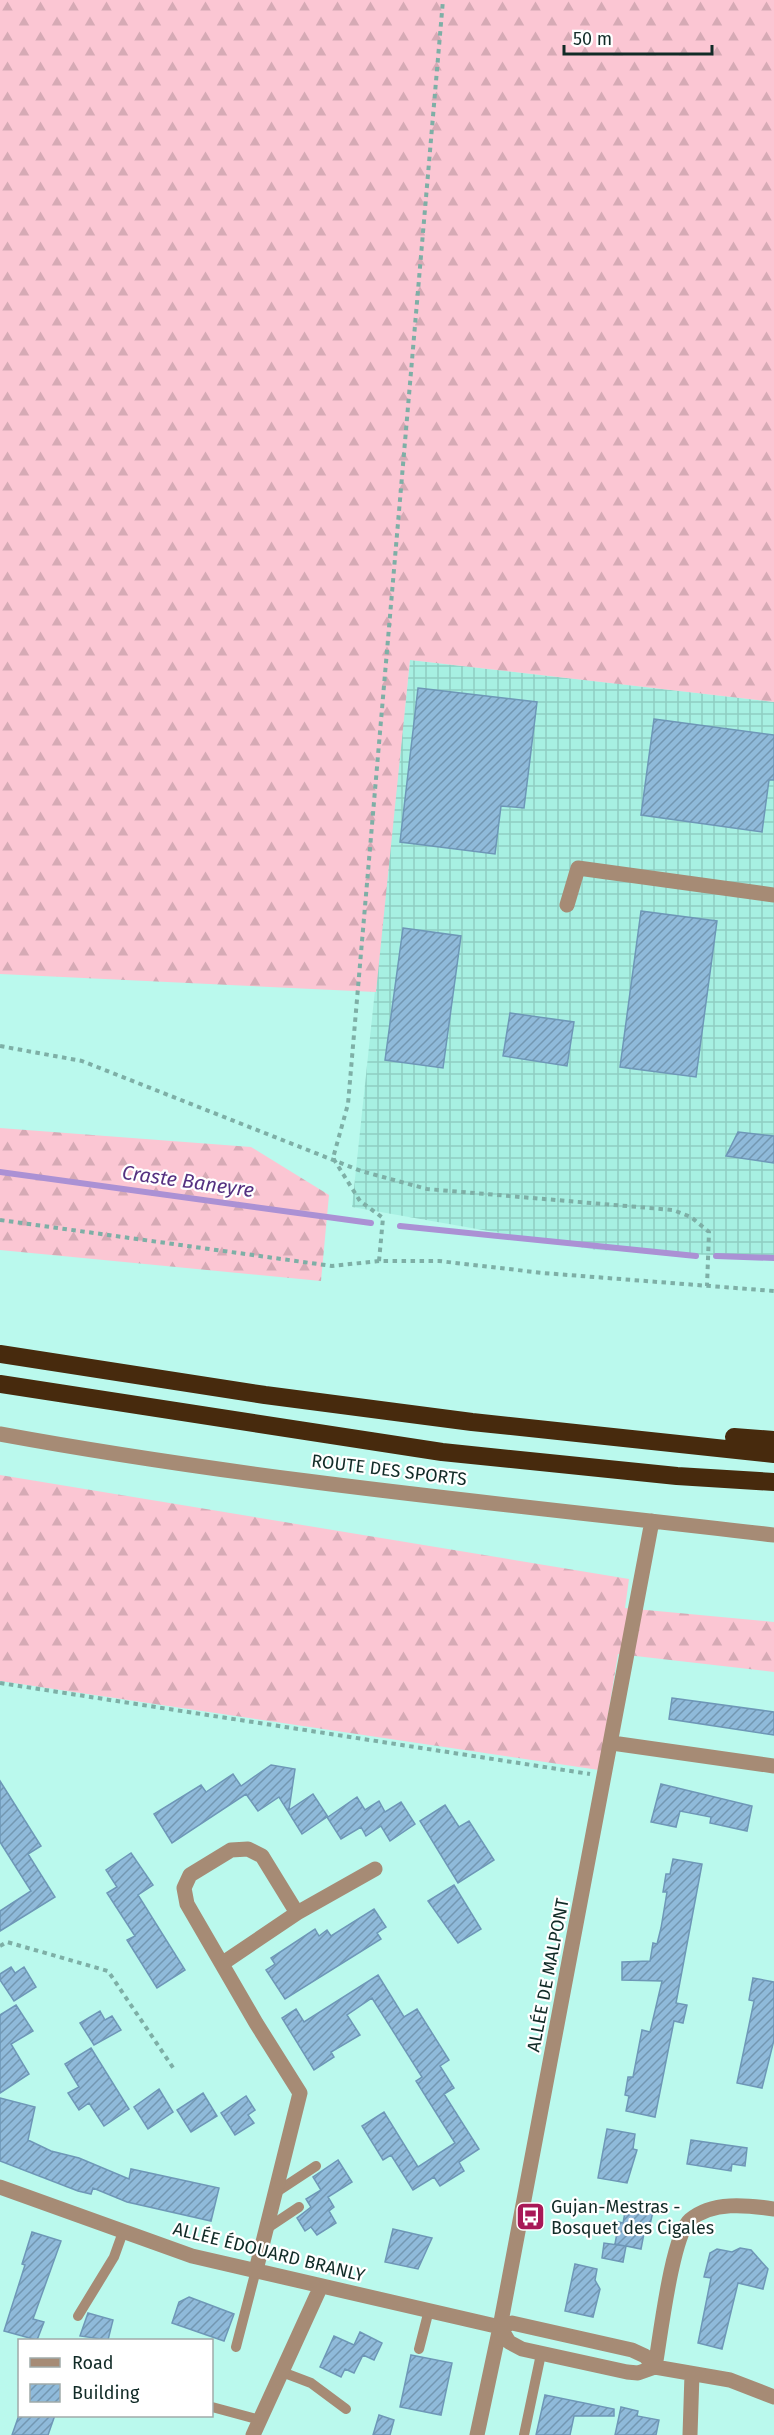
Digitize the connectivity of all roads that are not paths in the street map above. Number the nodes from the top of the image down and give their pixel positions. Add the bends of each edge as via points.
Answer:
1 (774, 896) edge
2 (567, 905) dead end
3 (0, 1354) edge
4 (0, 1384) edge
5 (472, 1422) junction
6 (0, 1434) edge
7 (774, 1440) edge
8 (774, 1454) edge
9 (677, 1476) junction
10 (774, 1482) edge
11 (774, 1488) edge
12 (652, 1521) junction
13 (774, 1535) edge
14 (612, 1743) junction
15 (774, 1766) edge
16 (375, 1869) dead end
17 (297, 1913) junction
18 (223, 1963) junction
19 (316, 2166) dead end
20 (0, 2187) edge
21 (275, 2193) junction
22 (299, 2207) dead end
23 (774, 2209) edge
24 (266, 2229) junction
25 (123, 2232) junction
26 (256, 2270) junction
27 (321, 2286) junction
28 (429, 2310) junction
29 (78, 2316) dead end
30 (500, 2327) junction
31 (236, 2347) dead end
32 (419, 2349) dead end
33 (541, 2354) junction
34 (655, 2367) junction
35 (282, 2372) junction
36 (692, 2374) junction
37 (774, 2397) edge
38 (213, 2407) edge
39 (346, 2409) dead end
40 (260, 2420) junction
41 (253, 2435) edge
42 (477, 2435) edge
43 (524, 2435) edge
44 (690, 2435) edge

1 - 2 street via 578,868
3 - 5 highway
4 - 9 highway via 442,1452
5 - 7 highway
5 - 8 highway
6 - 12 street, ROUTE DES SPORTS via 287,1478
9 - 10 highway
9 - 11 highway
12 - 13 street, ROUTE DES SPORTS
12 - 14 street, ALLÉE DE MALPONT
14 - 15 street
14 - 30 street, ALLÉE DE MALPONT
16 - 17 street
17 - 18 street
17 - 18 street via 262,1856 248,1849 231,1850 190,1875 184,1888 188,1904
18 - 21 street via 300,2092
19 - 21 lane
20 - 25 street, ALLÉE ÉDOUARD BRANLY
21 - 24 street
22 - 24 lane
23 - 34 street via 719,2207 688,2221 678,2242
24 - 26 street
25 - 26 street, ALLÉE ÉDOUARD BRANLY via 192,2256
25 - 29 lane via 114,2257
26 - 27 street, ALLÉE ÉDOUARD BRANLY
26 - 31 lane
27 - 28 street, ALLÉE ÉDOUARD BRANLY
27 - 35 street
28 - 30 street, ALLÉE ÉDOUARD BRANLY
28 - 32 lane
30 - 33 street via 509,2342
30 - 34 street, ALLÉE ÉDOUARD BRANLY via 512,2323 632,2350
30 - 42 street, ALLÉE DE MALPONT
33 - 34 street via 627,2373
33 - 43 lane
34 - 36 street
35 - 39 lane via 311,2383
35 - 40 street
36 - 37 street via 730,2380
36 - 44 street
38 - 40 lane
40 - 41 street

